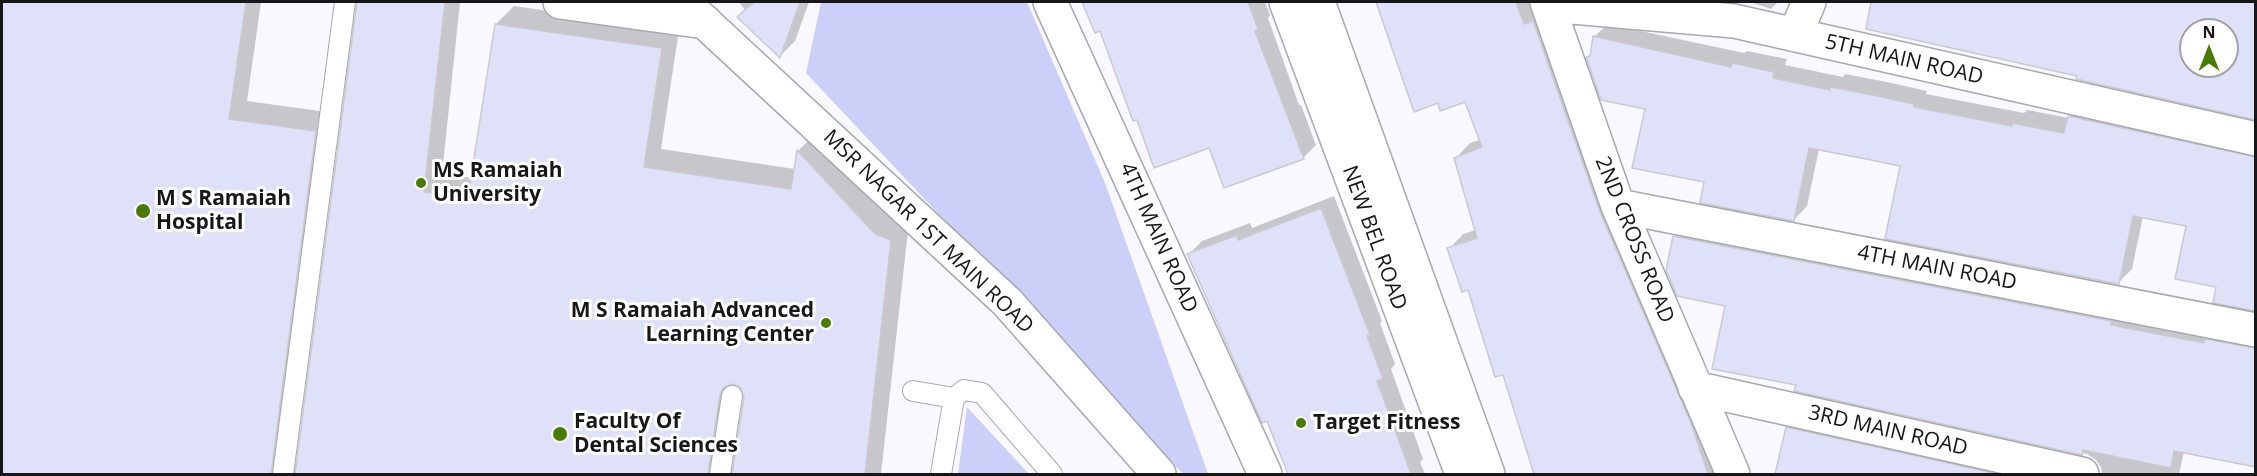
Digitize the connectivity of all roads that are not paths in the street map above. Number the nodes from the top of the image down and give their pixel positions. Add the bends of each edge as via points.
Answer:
1 (345, 2) edge
2 (560, 2) edge
3 (1050, 2) edge
4 (1286, 2) edge
5 (1318, 2) edge
6 (1809, 2) edge
7 (1548, 3) edge
8 (694, 12) edge
9 (1795, 35) junction
10 (2256, 140) edge
11 (1618, 206) junction
12 (2256, 330) edge
13 (1695, 388) junction
14 (913, 392) dead end
15 (732, 396) dead end
16 (954, 398) junction
17 (283, 474) edge
18 (720, 474) edge
19 (941, 474) edge
20 (1052, 474) edge
21 (1159, 474) edge
22 (1265, 474) edge
23 (1462, 474) edge
24 (1488, 474) edge
25 (1733, 474) edge
26 (2082, 474) edge

1 - 17 lane
2 - 8 street
3 - 22 street, 4TH MAIN ROAD
4 - 23 street, NEW BEL ROAD
5 - 24 street, NEW BEL ROAD
6 - 9 street
7 - 9 street, 5TH MAIN ROAD via 1734,21
7 - 11 street, 2ND CROSS ROAD
8 - 21 street, MSR NAGAR 1ST MAIN ROAD via 1006,302
9 - 10 street, 5TH MAIN ROAD
11 - 12 street, 4TH MAIN ROAD
11 - 13 street, 2ND CROSS ROAD
13 - 25 street, 2ND CROSS ROAD
13 - 26 street, 3RD MAIN ROAD
14 - 16 lane
15 - 18 lane
16 - 19 lane
16 - 20 lane via 964,390 981,393

